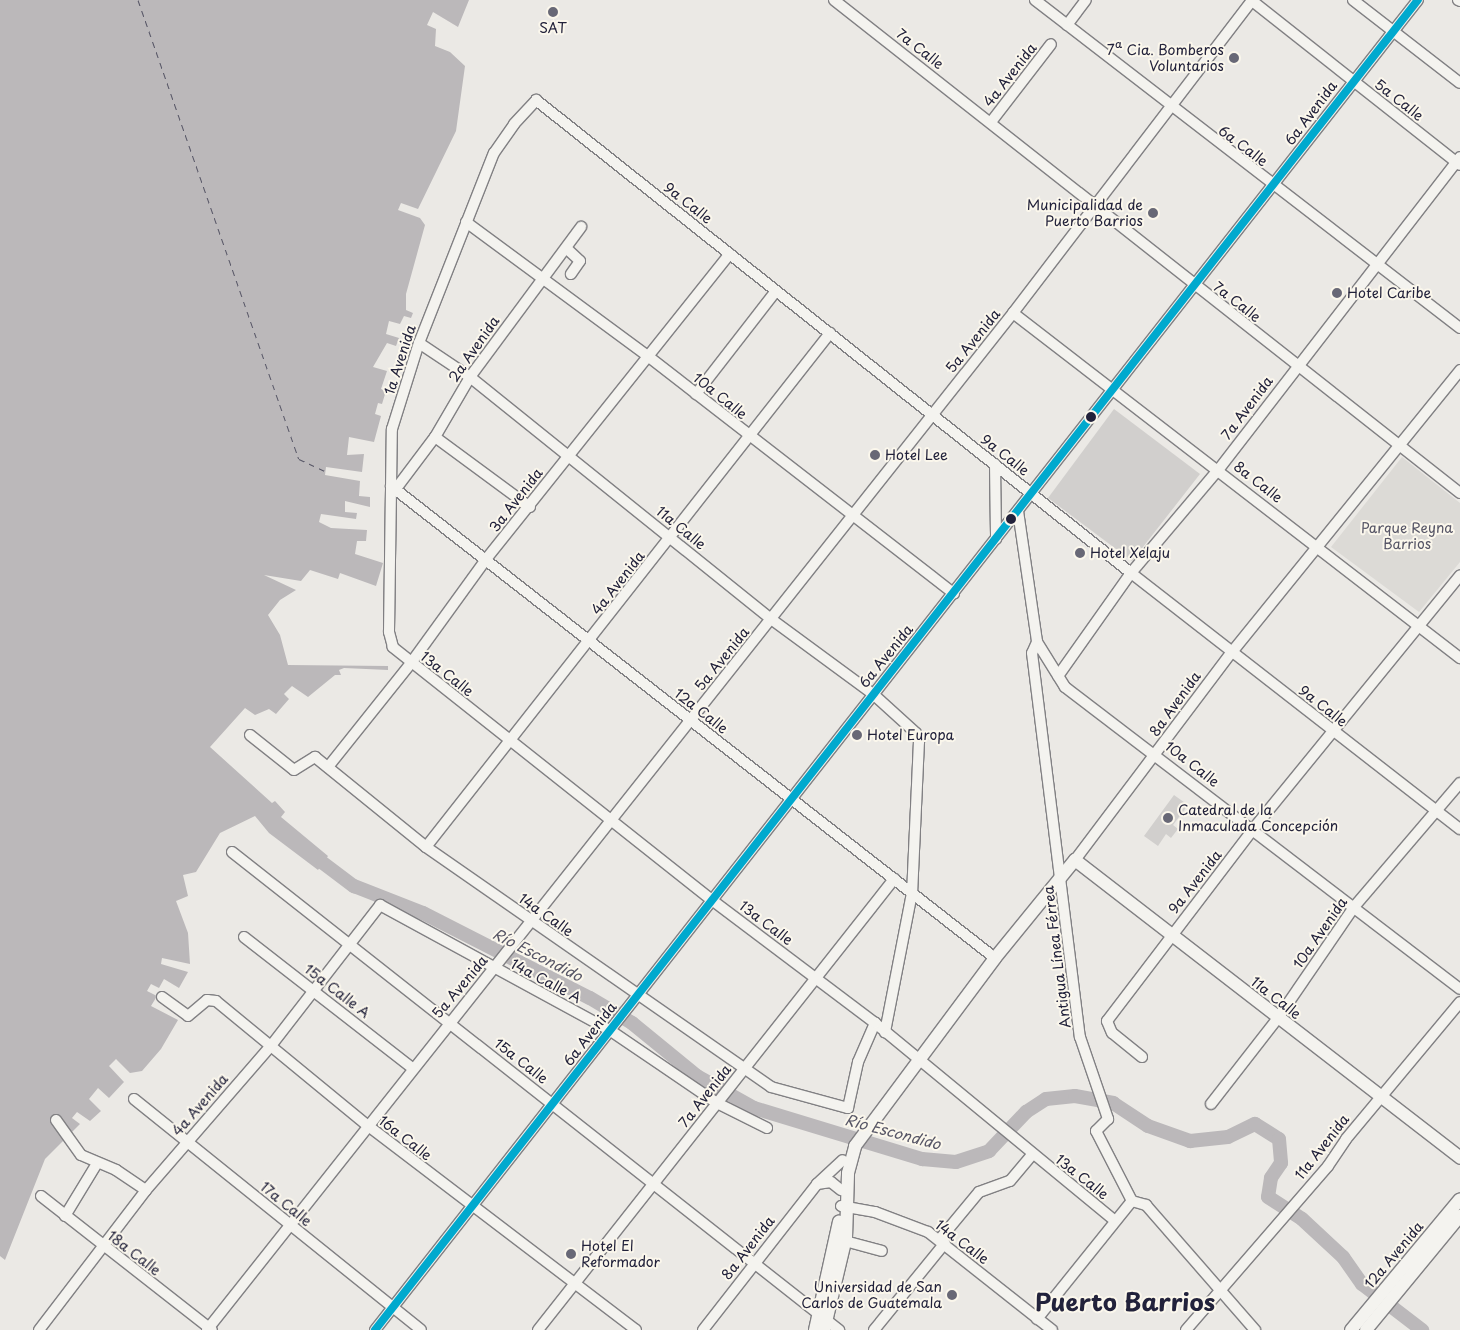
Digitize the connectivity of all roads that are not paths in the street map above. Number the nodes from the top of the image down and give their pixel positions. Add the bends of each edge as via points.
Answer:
1 (834, 0) edge
2 (1035, 0) edge
3 (1086, 0) edge
4 (1251, 0) edge
5 (1353, 0) edge
6 (1418, 0) edge
7 (1066, 25) junction
8 (1395, 33) junction
9 (1051, 44) dead end
10 (1352, 81) junction
11 (1460, 83) edge
12 (536, 100) joint
13 (1170, 107) junction
14 (991, 122) junction
15 (1459, 162) edge
16 (1274, 187) junction
17 (1094, 206) junction
18 (466, 222) junction
19 (581, 227) dead end
20 (566, 248) junction
21 (730, 254) junction
22 (1377, 265) junction
23 (571, 274) dead end
24 (542, 278) junction
25 (1194, 286) junction
26 (776, 291) junction
27 (1013, 313) junction
28 (1460, 328) edge
29 (830, 333) junction
30 (419, 343) junction
31 (649, 357) junction
32 (1297, 366) junction
33 (1460, 370) edge
34 (470, 377) junction
35 (1115, 390) junction
36 (696, 394) junction
37 (932, 414) junction
38 (436, 437) junction
39 (749, 437) junction
40 (1400, 446) junction
41 (567, 456) junction
42 (995, 464) junction
43 (1219, 469) junction
44 (393, 488) junction
45 (1460, 492) edge
46 (1032, 493) junction
47 (530, 507) junction
48 (1018, 511) junction
49 (851, 515) junction
50 (670, 538) junction
51 (996, 539) junction
52 (1320, 547) junction
53 (487, 558) junction
54 (1131, 574) junction
55 (1460, 575) edge
56 (954, 594) junction
57 (771, 619) junction
58 (1419, 626) junction
59 (590, 642) junction
60 (1037, 642) junction
61 (397, 652) joint
62 (1232, 652) junction
63 (1460, 658) edge
64 (411, 663) junction
65 (1058, 676) junction
66 (873, 694) junction
67 (690, 720) junction
68 (1332, 731) junction
69 (250, 735) dead end
70 (511, 742) junction
71 (1157, 754) junction
72 (328, 767) junction
73 (1460, 783) edge
74 (794, 801) junction
75 (1437, 811) junction
76 (614, 820) junction
77 (1254, 828) junction
78 (1460, 829) edge
79 (426, 847) junction
80 (232, 852) dead end
81 (1075, 860) junction
82 (1062, 878) junction
83 (894, 879) junction
84 (912, 893) junction
85 (713, 901) junction
86 (386, 907) joint
87 (1354, 907) junction
88 (531, 922) junction
89 (1171, 935) junction
90 (244, 937) dead end
91 (347, 943) junction
92 (995, 958) junction
93 (496, 965) junction
94 (815, 977) junction
95 (313, 989) junction
96 (1460, 989) edge
97 (162, 997) dead end
98 (635, 1000) junction
99 (1460, 1002) edge
100 (1278, 1018) junction
101 (448, 1022) junction
102 (875, 1023) junction
103 (612, 1030) junction
104 (885, 1032) junction
105 (270, 1047) junction
106 (1142, 1057) dead end
107 (919, 1058) junction
108 (412, 1068) junction
109 (743, 1070) junction
110 (1381, 1096) junction
111 (134, 1099) dead end
112 (719, 1101) junction
113 (553, 1104) junction
114 (1211, 1104) dead end
115 (56, 1120) dead end
116 (367, 1125) junction
117 (768, 1128) dead end
118 (187, 1141) junction
119 (853, 1144) junction
120 (1030, 1154) junction
121 (1460, 1158) edge
122 (843, 1160) junction
123 (96, 1165) junction
124 (656, 1183) junction
125 (817, 1184) junction
126 (146, 1190) junction
127 (841, 1190) junction
128 (41, 1196) dead end
129 (1460, 1199) edge
130 (1132, 1201) junction
131 (471, 1206) junction
132 (845, 1206) junction
133 (65, 1216) junction
134 (1460, 1216) edge
135 (1114, 1220) junction
136 (288, 1224) junction
137 (845, 1241) junction
138 (942, 1241) junction
139 (103, 1246) junction
140 (882, 1252) dead end
141 (755, 1263) junction
142 (576, 1283) junction
143 (1219, 1293) junction
144 (1382, 1301) junction
145 (393, 1308) junction
146 (1037, 1319) junction
147 (823, 1321) edge
148 (209, 1329) edge
149 (39, 1330) edge
150 (375, 1330) edge
151 (421, 1330) edge
152 (538, 1330) edge
153 (636, 1330) edge
154 (703, 1330) edge
155 (815, 1330) edge
156 (839, 1330) edge
157 (874, 1330) edge
158 (1052, 1330) edge
159 (1186, 1330) edge
160 (1255, 1330) edge
161 (1351, 1330) edge
162 (1366, 1330) edge

1 - 14 street, 7a Calle
2 - 7 street, 6a Calle
3 - 7 street
4 - 10 street, 5a Calle
4 - 13 street, 5a Avenida
5 - 8 street
6 - 8 street, 6a Avenida
7 - 13 street, 6a Calle
8 - 10 street, 6a Avenida
8 - 11 street
9 - 14 street, 4a Avenida
10 - 15 street, 5a Calle
10 - 16 street, 6a Avenida
12 - 18 street, 1a Avenida via 494,152
12 - 21 street, 9a Calle
13 - 16 street, 6a Calle
13 - 17 street, 5a Avenida
14 - 17 street, 7a Calle
15 - 22 street, 7a Avenida
16 - 22 street, 6a Calle
16 - 25 street, 6a Avenida
17 - 25 street, 7a Calle
17 - 27 street, 5a Avenida
18 - 24 street, 10a Calle
18 - 30 street, 1a Avenida
19 - 20 street, 2a Avenida
20 - 23 street via 580,261
20 - 24 street, 2a Avenida
21 - 26 street, 9a Calle
21 - 31 street, 3a Avenida
22 - 28 street, 6a Calle
22 - 32 street, 7a Avenida
24 - 31 street, 10a Calle
24 - 34 street, 2a Avenida
25 - 32 street, 7a Calle
25 - 35 street, 6a Avenida
26 - 29 street, 9a Calle
26 - 36 street
27 - 35 street, 8a Calle
27 - 37 street, 5a Avenida
29 - 37 street, 9a Calle
29 - 39 street, 4a Avenida
30 - 34 street, 11a Calle
30 - 44 street, 1a Avenida via 392,429
31 - 36 street, 10a Calle
31 - 41 street, 3a Avenida
32 - 40 street, 7a Calle
32 - 43 street, 7a Avenida
33 - 40 street, 8a Avenida
34 - 38 street, 2a Avenida
34 - 41 street, 11a Calle
35 - 43 street, 8a Calle
35 - 46 street, 6a Avenida
36 - 39 street, 10a Calle
37 - 42 street, 9a Calle
37 - 49 street, 5a Avenida
38 - 44 street, 2a Avenida
38 - 47 street
39 - 49 street, 10a Calle
39 - 50 street, 4a Avenida
40 - 45 street, 7a Calle
40 - 52 street, 8a Avenida
41 - 47 street, 3a Avenida
41 - 50 street, 11a Calle
42 - 46 street, 9a Calle
42 - 51 street
43 - 52 street, 8a Calle
43 - 54 street, 7a Avenida
44 - 53 street, 12a Calle
44 - 61 street, 1a Avenida via 389,632
46 - 48 street, 6a Avenida
46 - 54 street, 9a Calle
47 - 53 street, 3a Avenida
48 - 51 street, 6a Avenida
48 - 60 street, Antigua Línea Férrea
49 - 56 street, 10a Calle
49 - 57 street, 5a Avenida
50 - 57 street, 11a Calle
50 - 59 street, 4a Avenida
51 - 56 street, 6a Avenida
52 - 58 street, 8a Calle
52 - 62 street, 8a Avenida
53 - 59 street, 12a Calle
53 - 64 street, 3a Avenida
54 - 62 street, 9a Calle
54 - 65 street, 7a Avenida
55 - 58 street, 9a Avenida
56 - 66 street, 6a Avenida
57 - 66 street, 11a Calle
57 - 67 street, 5a Avenida
58 - 63 street, 8a Calle
58 - 68 street, 9a Avenida
59 - 67 street, 12a Calle
59 - 70 street, 4a Avenida
60 - 65 street, 10a Calle
60 - 82 street, Antigua Línea Férrea via 1032,653
61 - 64 street, 13a Calle
62 - 68 street, 9a Calle
62 - 71 street, 8a Avenida
64 - 70 street, 13a Calle
64 - 72 street, 3a Avenida
65 - 71 street, 10a Calle via 1065,687
66 - 74 street, 6a Avenida
66 - 84 street, 11a Calle via 912,729 919,741
67 - 74 street, 12a Calle
67 - 76 street, 5a Avenida
68 - 75 street, 9a Calle
68 - 77 street, 9a Avenida
69 - 72 street, 14a Calle via 294,770 315,757
70 - 76 street, 13a Calle
70 - 79 street, 4a Avenida
71 - 77 street, 10a Calle
71 - 81 street, 8a Avenida
72 - 79 street, 14a Calle
73 - 75 street, 10a Avenida
74 - 83 street, 12a Calle
74 - 85 street, 6a Avenida
75 - 78 street, 9a Calle
75 - 87 street, 10a Avenida
76 - 85 street, 13a Calle
76 - 88 street, 5a Avenida
77 - 87 street, 10a Calle
77 - 89 street, 9a Avenida
79 - 88 street, 14a Calle
80 - 91 street, 15a Calle
81 - 82 main road, 8a Avenida
81 - 89 main road, 11a Calle
82 - 92 main road, 8a Avenida
82 - 130 street, Antigua Línea Férrea via 1080,1037 1108,1119 1096,1131
83 - 84 street, 12a Calle
83 - 94 street, 7a Avenida
84 - 92 street, 12a Calle
84 - 104 street
85 - 94 street, 13a Calle
85 - 98 street, 6a Avenida
86 - 91 street, 4a Avenida via 375,908
86 - 93 street, 14a Calle A
87 - 96 street, 10a Calle
87 - 100 street, 10a Avenida
88 - 93 street, 5a Avenida
88 - 98 street, 14a Calle
89 - 100 main road, 11a Calle
89 - 106 street, 9a Avenida via 1107,1021 1112,1033
90 - 95 street, 15a Calle A
91 - 95 street, 4a Avenida
91 - 101 street, 15a Calle
92 - 107 main road, 8a Avenida
93 - 101 street, 5a Avenida
93 - 103 street, 14a Calle A
94 - 102 street, 13a Calle
94 - 109 street, 7a Avenida
95 - 105 street, 4a Avenida
95 - 108 street, 15a Calle A
97 - 105 street, 16a Calle via 188,1016 207,1000 216,1001
98 - 103 street, 6a Avenida
98 - 109 street, 14a Calle
99 - 110 street, 11a Avenida
100 - 110 main road, 11a Calle
100 - 114 street, 10a Avenida
101 - 108 street, 5a Avenida
101 - 113 street, 15a Calle
102 - 104 street, 13a Calle
102 - 109 street, 14a Calle via 858,1062 852,1103 846,1108 782,1091
103 - 112 street, 14a Calle A
103 - 113 street, 6a Avenida
104 - 107 street, 13a Calle
105 - 116 street, 16a Calle
105 - 118 street, 4a Avenida
107 - 119 main road, 8a Avenida
107 - 120 street, 13a Calle
108 - 116 street, 5a Avenida
109 - 112 street, 7a Avenida
110 - 121 main road, 11a Calle
110 - 143 street, 11a Avenida
111 - 118 street, 17a Calle
112 - 117 street, 14a Calle A
112 - 124 street, 7a Avenida
113 - 124 street, 15a Calle
113 - 131 street, 6a Avenida
115 - 123 street via 77,1150
116 - 131 street, 16a Calle
116 - 136 street, 5a Avenida
118 - 126 street, 4a Avenida
118 - 136 street, 17a Calle
119 - 122 main road, 8a Avenida
119 - 132 main road, 8a Avenida
120 - 135 street, 13a Calle
120 - 138 street via 1010,1181 979,1192
122 - 125 street, 8a Avenida
122 - 127 main road, 8a Avenida
123 - 126 street via 116,1170
123 - 133 street
124 - 141 street, 15a Calle
124 - 142 street, 7a Avenida
125 - 127 street via 831,1182
125 - 141 street, 8a Avenida
126 - 139 street, 4a Avenida
127 - 132 main road, 8a Avenida
128 - 133 street, 18a Calle
129 - 144 main road, 12a Avenida
130 - 135 street
130 - 143 street via 1143,1203
131 - 142 street, 16a Calle
131 - 145 street, 6a Avenida
132 - 137 main road
132 - 138 street, 14a Calle via 891,1217
132 - 147 main road
133 - 139 street, 18a Calle
134 - 144 main road, 12a Avenida
135 - 146 street
136 - 145 street, 17a Calle
136 - 148 street, 5a Avenida
137 - 140 street
137 - 147 main road
138 - 146 street, 14a Calle
138 - 157 street
139 - 148 street, 18a Calle
139 - 149 street, 4a Avenida
141 - 147 street, 15a Calle
141 - 154 street, 8a Avenida
142 - 152 street, 7a Avenida
142 - 153 street, 16a Calle
143 - 159 street, 11a Avenida
143 - 160 street
144 - 161 main road, 12a Avenida
144 - 162 main road, 12a Avenida
145 - 150 street, 6a Avenida
145 - 151 street, 17a Calle
146 - 158 street, 14a Calle
147 - 155 main road
147 - 156 street, 15a Calle

